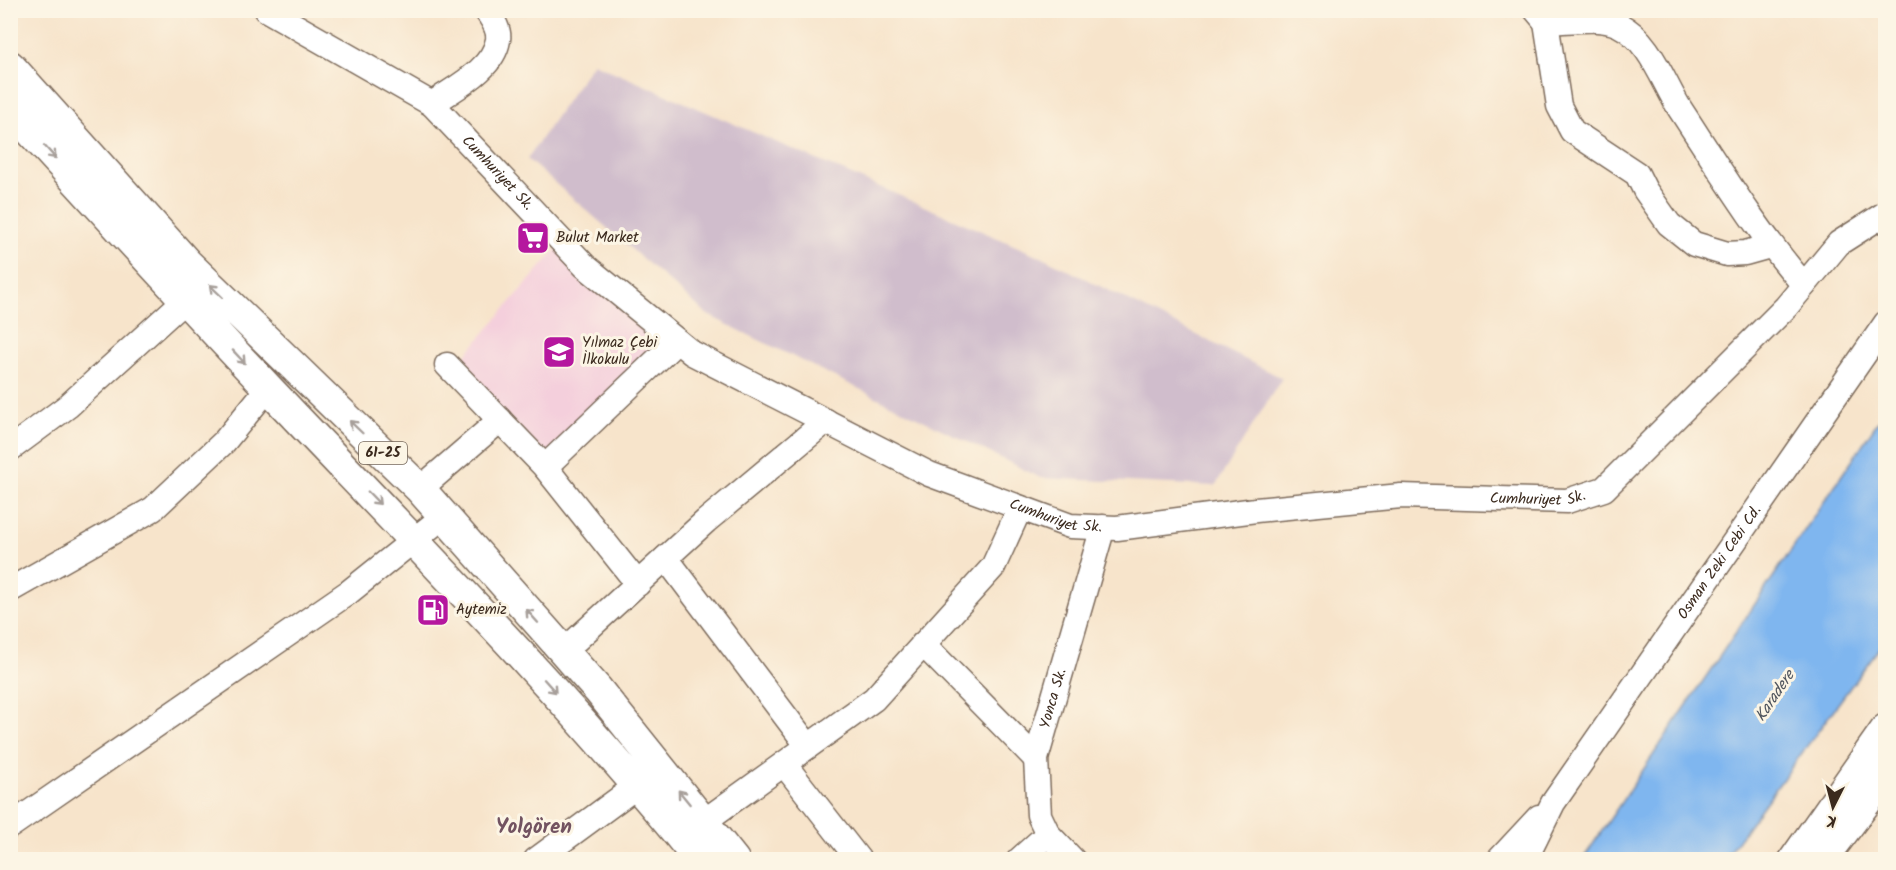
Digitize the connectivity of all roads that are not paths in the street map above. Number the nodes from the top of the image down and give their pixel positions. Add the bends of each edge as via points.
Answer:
1 (267, 10) edge
2 (486, 10) edge
3 (1541, 16) edge
4 (1608, 16) edge
5 (10, 66) edge
6 (432, 104) junction
7 (10, 109) edge
8 (1886, 213) edge
9 (1770, 246) junction
10 (1804, 285) junction
11 (185, 300) junction
12 (1886, 323) edge
13 (677, 341) junction
14 (447, 365) dead end
15 (268, 388) junction
16 (500, 420) junction
17 (826, 421) junction
18 (10, 448) edge
19 (545, 467) junction
20 (420, 489) junction
21 (1020, 508) junction
22 (444, 516) junction
23 (1103, 527) junction
24 (414, 540) junction
25 (666, 558) junction
26 (638, 584) junction
27 (10, 590) edge
28 (923, 644) junction
29 (564, 651) junction
30 (1886, 729) edge
31 (808, 746) junction
32 (1036, 759) junction
33 (784, 764) junction
34 (1886, 776) edge
35 (638, 785) junction
36 (1553, 802) junction
37 (703, 822) junction
38 (10, 826) edge
39 (1048, 834) junction
40 (1831, 857) edge
41 (536, 860) edge
42 (699, 860) edge
43 (734, 860) edge
44 (859, 860) edge
45 (1019, 860) edge
46 (1073, 860) edge
47 (1499, 860) edge
48 (1525, 860) edge
49 (1794, 860) edge

1 - 6 street, Cumhuriyet Sk.
2 - 6 street via 495,23 498,39 486,64
3 - 4 street
3 - 9 street via 1559,106 1572,131 1638,174 1669,224 1694,244 1727,254
4 - 9 street via 1638,39
20 -> 5 main road, 61-25 via 187,263
6 - 13 street, Cumhuriyet Sk. via 585,266
7 -> 11 main road, 61-25
8 - 10 street, Cumhuriyet Sk. via 1839,243
9 - 10 street
10 - 23 street, Cumhuriyet Sk. via 1604,489 1567,501 1401,496
11 -> 15 main road, 61-25
11 - 18 street via 68,406
12 - 36 street, Osman Zeki Cebi Cd.
13 - 17 street, Cumhuriyet Sk. via 692,353
13 - 19 street
14 - 16 street
15 -> 24 main road, 61-25
15 - 27 street via 224,442 153,509
16 - 19 street
16 - 20 street
17 - 21 street, Cumhuriyet Sk. via 929,474
17 - 25 street
19 - 26 street
20 - 22 main road, 61-25
21 - 23 street, Cumhuriyet Sk. via 1070,526
21 - 28 street via 993,567
22 - 24 street
29 -> 22 main road, 61-25
23 - 32 street, Yonca Sk.
24 -> 35 main road, 61-25
24 - 38 street via 349,592
25 - 26 street
25 - 31 street
26 - 29 street
28 - 31 street via 874,699
28 - 32 street
37 -> 29 main road, 61-25
30 - 49 main road
31 - 33 street
32 - 39 street, Yonca Sk. via 1040,815
33 - 37 street
33 - 44 street
34 - 40 main road
35 - 41 street
35 - 42 main road, 61-25
36 - 47 street, Osman Zeki Cebi Cd.
36 - 48 street, Osman Zeki Cebi Cd.
37 - 43 main road, 61-25
39 - 45 street
39 - 46 street

